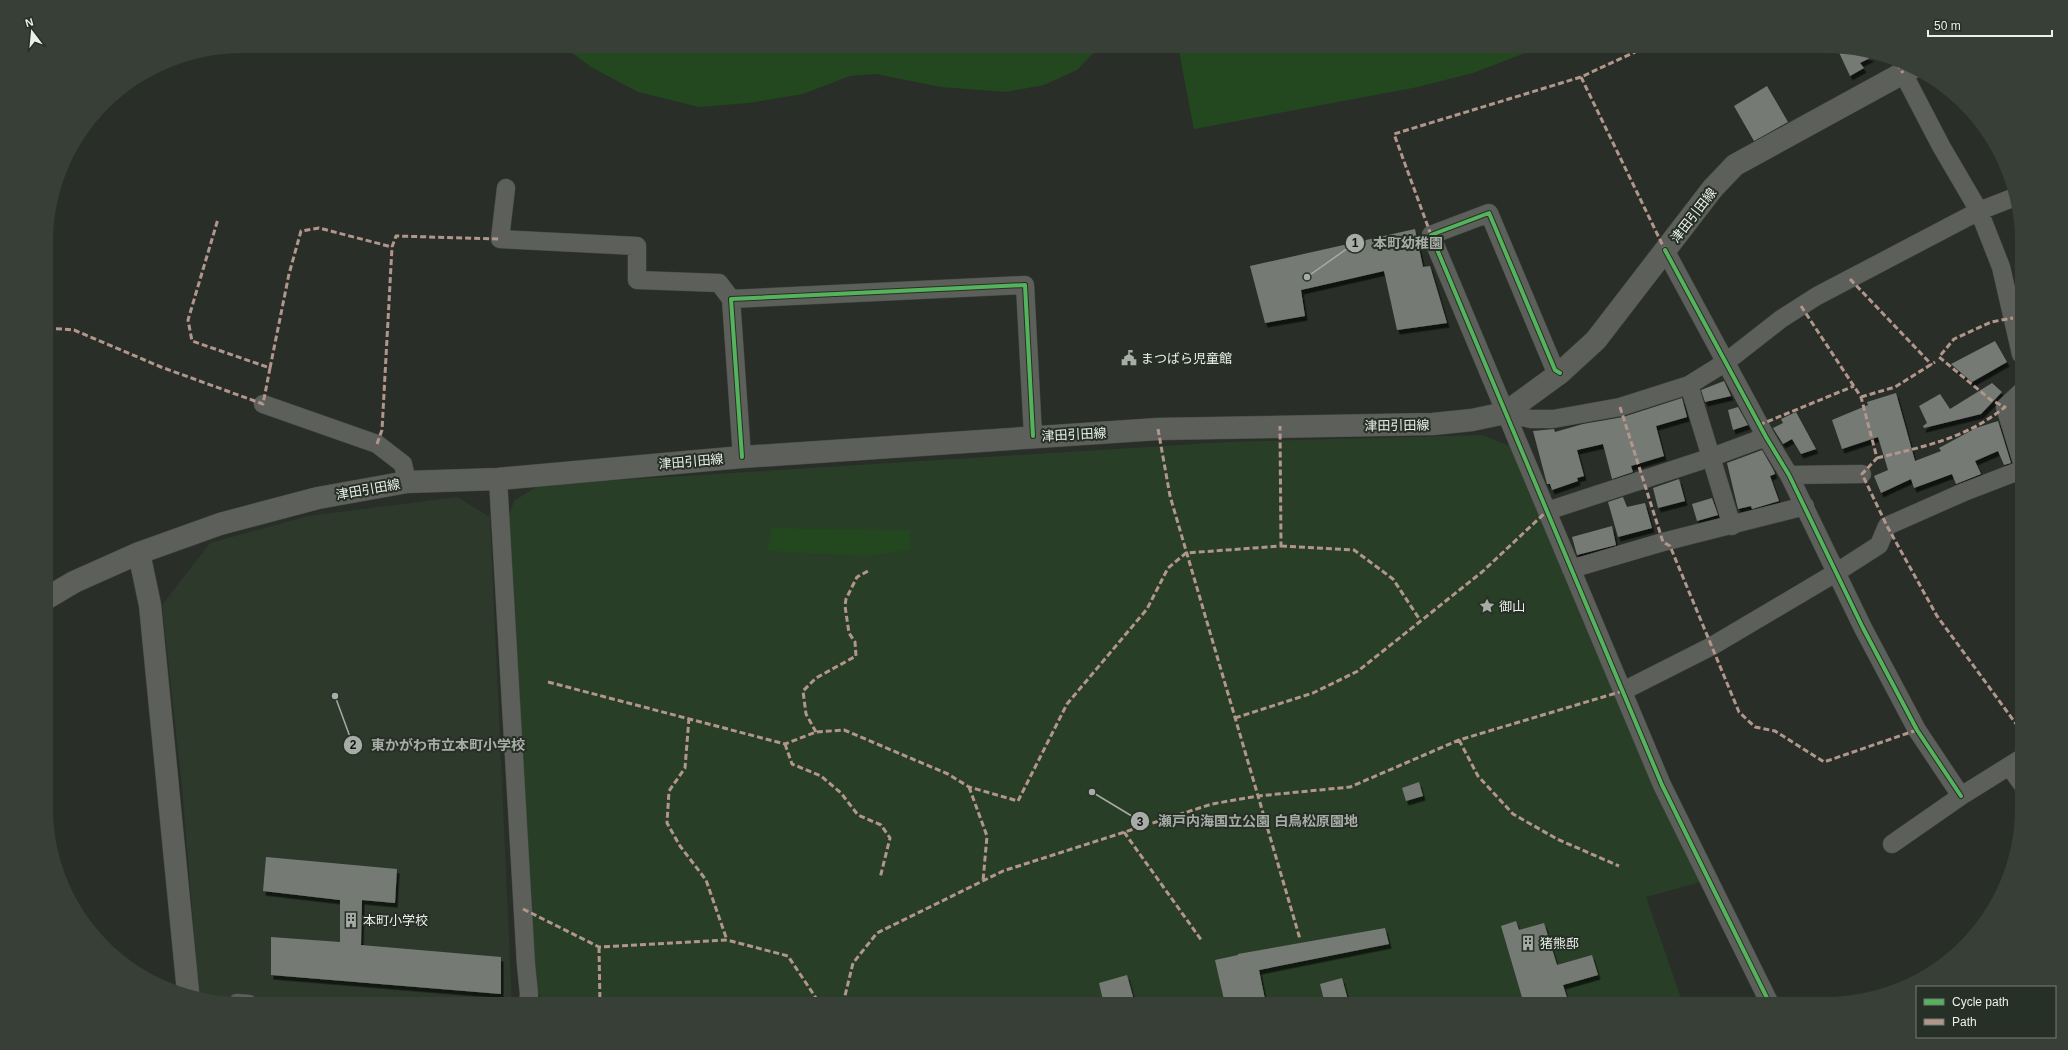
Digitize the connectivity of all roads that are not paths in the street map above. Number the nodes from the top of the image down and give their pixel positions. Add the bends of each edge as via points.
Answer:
1 (1907, 71) edge
2 (1910, 72) edge
3 (506, 188) dead end
4 (2010, 199) edge
5 (1979, 211) junction
6 (1665, 250) junction
7 (731, 299) junction
8 (2015, 311) edge
9 (1726, 362) junction
10 (1560, 374) junction
11 (1689, 385) junction
12 (2015, 398) edge
13 (263, 404) dead end
14 (1505, 413) junction
15 (1033, 436) junction
16 (1766, 437) junction
17 (2015, 440) edge
18 (742, 457) junction
19 (1712, 457) junction
20 (2015, 472) edge
21 (1862, 474) dead end
22 (1789, 475) junction
23 (498, 479) junction
24 (407, 482) junction
25 (1805, 506) junction
26 (1546, 511) junction
27 (1732, 526) junction
28 (139, 553) junction
29 (1571, 569) junction
30 (1837, 572) junction
31 (53, 594) edge
32 (1623, 691) junction
33 (2015, 762) edge
34 (1961, 796) junction
35 (1892, 844) dead end
36 (188, 989) edge
37 (529, 997) edge
38 (1767, 997) edge

1 - 6 main road, 津田引田線 via 1735,166 1713,188
2 - 5 street via 1941,146
3 - 7 street via 500,239 637,246 636,280 719,283
4 - 5 street
5 - 8 street
5 - 9 street via 1817,296 1781,319
6 - 9 street
6 - 10 main road, 津田引田線 via 1596,340
7 - 15 street via 1025,285
7 - 18 street
9 - 11 street
9 - 16 street
10 - 14 main road, 津田引田線
10 - 14 street via 1555,370 1489,213 1431,235
11 - 14 street via 1620,407 1553,419 1531,420
11 - 19 street
12 - 17 street via 2005,407
13 - 24 street via 377,444 403,464
14 - 15 main road, 津田引田線 via 1433,424 1158,428
14 - 26 street
15 - 18 main road, 津田引田線
16 - 19 street
16 - 22 street
18 - 23 main road, 津田引田線
19 - 26 street
19 - 27 street
20 - 30 street via 1887,526 1879,545
21 - 22 street
22 - 25 street
23 - 24 main road, 津田引田線
23 - 37 street
24 - 28 main road, 津田引田線 via 318,498 220,524
25 - 27 street
25 - 30 street
26 - 29 street
27 - 29 street via 1663,542
28 - 31 main road, 津田引田線 via 74,582
28 - 36 main road via 150,605
29 - 32 street
30 - 32 street via 1712,646
30 - 34 street via 1916,730
32 - 38 street via 1662,785
33 - 34 street
34 - 35 street

